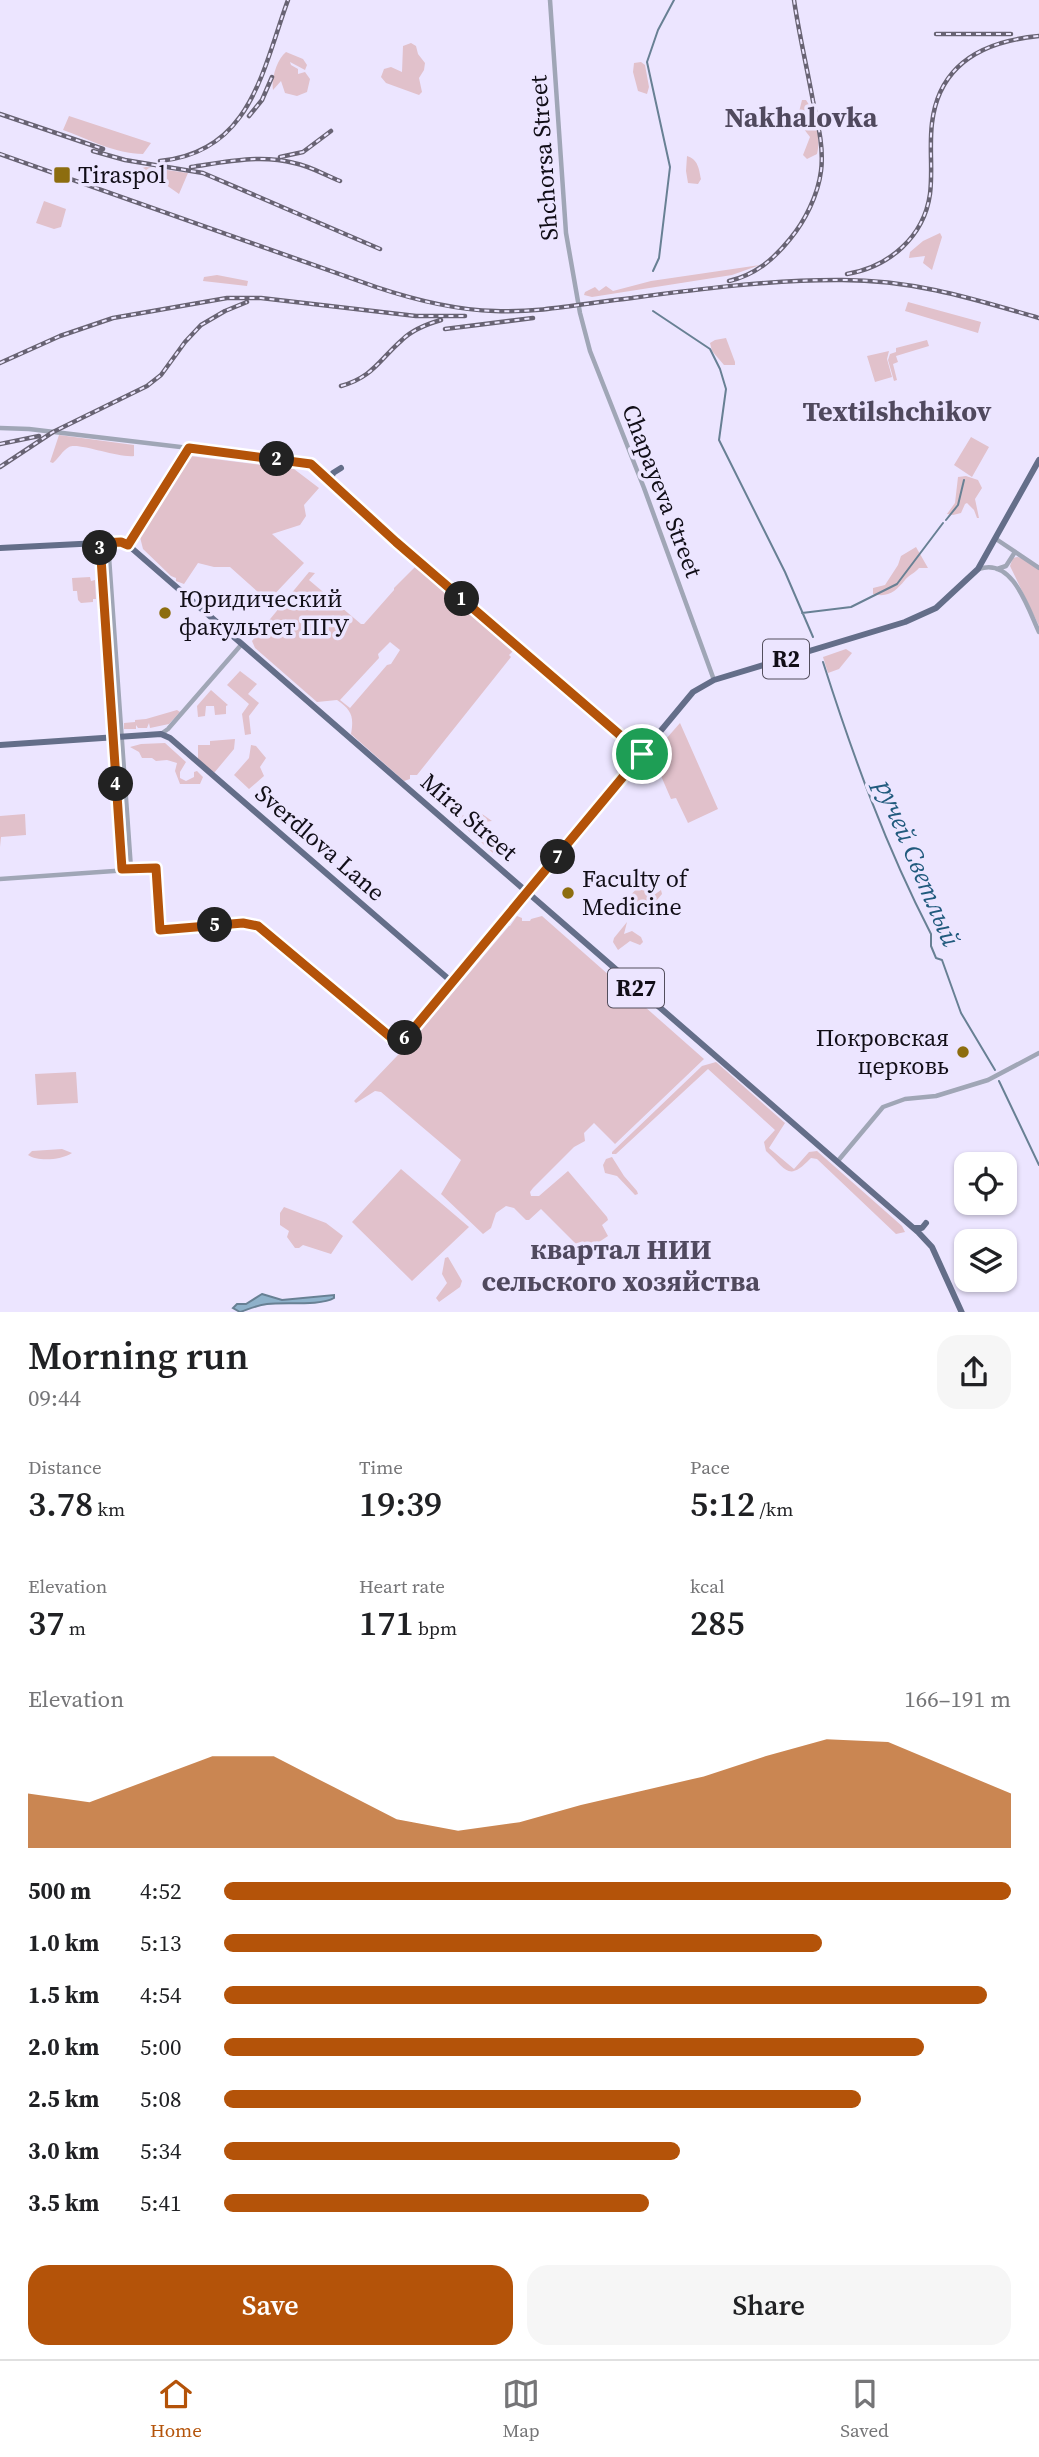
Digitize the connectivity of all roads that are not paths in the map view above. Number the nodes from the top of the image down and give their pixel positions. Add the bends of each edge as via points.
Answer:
1 (550, 0) edge
2 (580, 313) joint
3 (0, 428) edge
4 (189, 448) junction
5 (1039, 460) edge
6 (341, 468) dead end
7 (330, 482) junction
8 (996, 539) junction
9 (100, 543) junction
10 (108, 543) junction
11 (128, 545) junction
12 (0, 548) edge
13 (1015, 552) junction
14 (986, 556) junction
15 (1006, 565) junction
16 (994, 568) junction
17 (1039, 568) edge
18 (978, 569) junction
19 (1012, 576) junction
20 (112, 595) junction
21 (103, 596) junction
22 (1039, 632) edge
23 (241, 645) junction
24 (714, 680) junction
25 (161, 734) junction
26 (122, 737) junction
27 (113, 738) junction
28 (0, 745) edge
29 (642, 754) junction
30 (122, 869) junction
31 (131, 869) junction
32 (0, 879) edge
33 (527, 893) junction
34 (452, 982) junction
35 (1039, 1053) edge
36 (836, 1162) junction
37 (913, 1216) dead end
38 (926, 1223) dead end
39 (913, 1228) junction
40 (962, 1312) edge

1 - 2 street, Shchorsa Street via 566,233
2 - 24 street, Chapayeva Street via 590,351
3 - 4 street
4 - 7 main road via 311,464
4 - 11 main road
5 - 8 main road, R2
6 - 7 main road
7 - 29 main road
8 - 13 street
8 - 14 main road, R2
9 - 10 main road
9 - 12 main road
9 - 21 street
10 - 11 main road
10 - 20 street
11 - 23 main road, Mira Street
13 - 15 street
13 - 17 street
14 - 16 street
14 - 18 main road, R2
15 - 16 street
15 - 19 street
16 - 18 street
16 - 19 street
18 - 24 main road, R2 via 948,599 916,618
19 - 22 street
20 - 21 street
20 - 26 street
21 - 27 street
23 - 25 street
23 - 33 main road, Mira Street
24 - 29 main road, R2 via 693,692
25 - 26 main road
25 - 34 main road, Sverdlova Lane
26 - 27 main road
26 - 31 street
27 - 28 main road
27 - 30 street
29 - 33 main road, R2
30 - 31 street
30 - 32 street
31 - 34 street via 156,868 160,930 247,923 264,930 400,1045
33 - 34 main road
33 - 36 main road, Mira Street / R27
35 - 36 street via 988,1080 883,1107
36 - 39 main road, Mira Street / R27
37 - 39 main road
38 - 39 main road
39 - 40 main road, R27 via 932,1247

